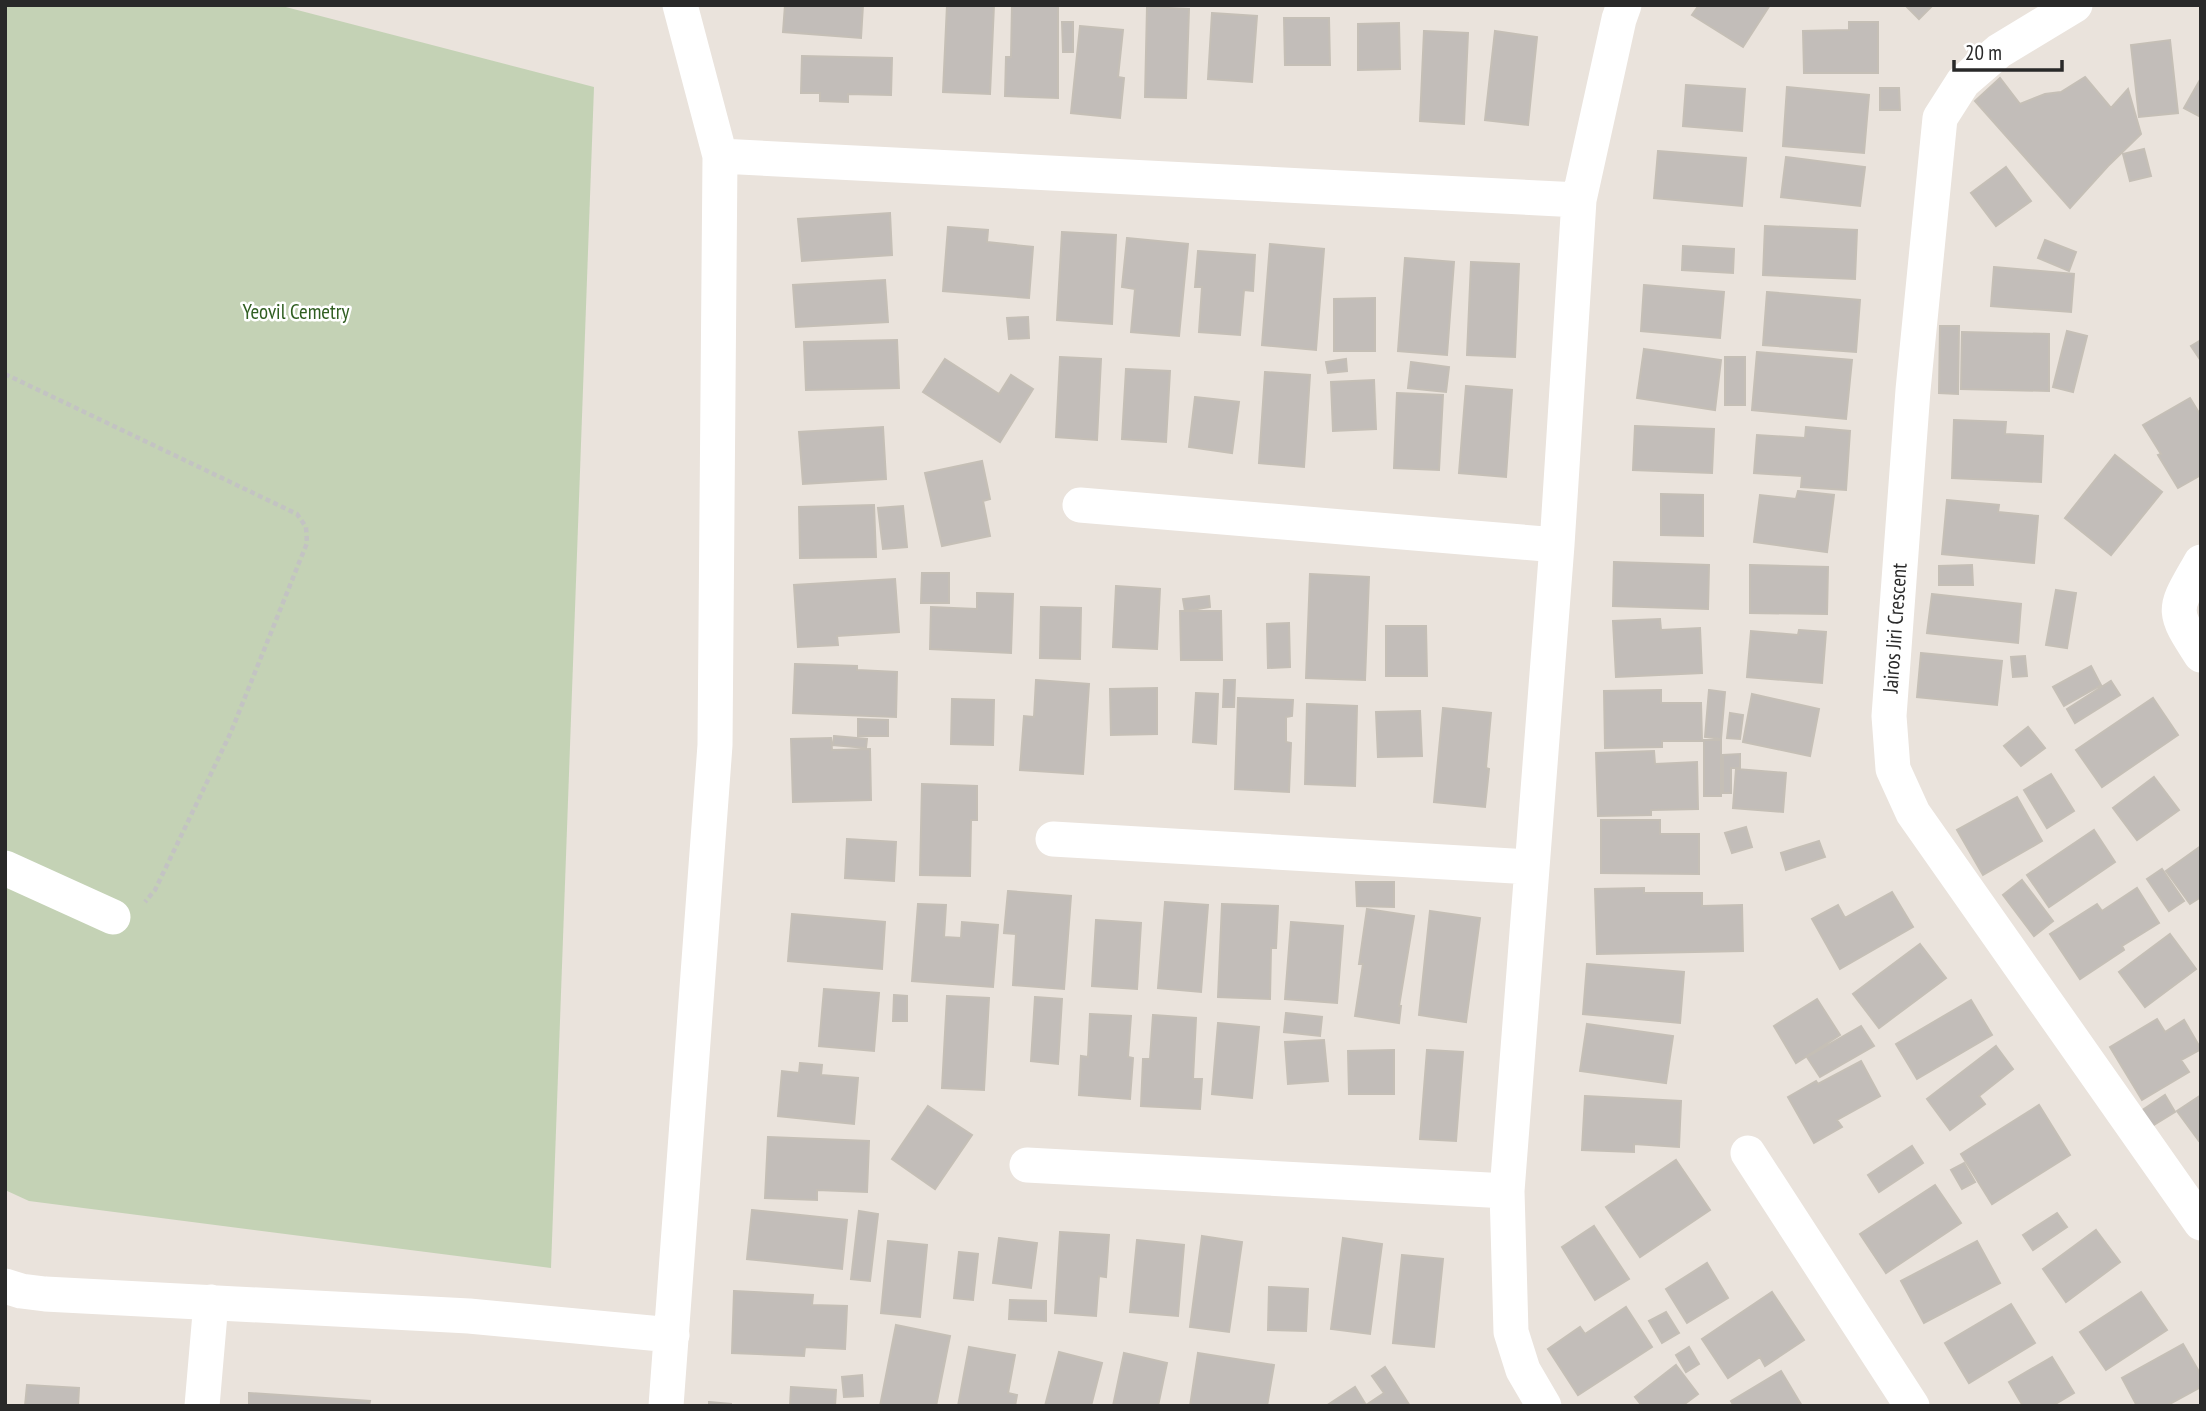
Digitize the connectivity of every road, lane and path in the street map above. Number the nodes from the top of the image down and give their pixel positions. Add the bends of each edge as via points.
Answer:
1 (680, 5) edge
2 (1624, 5) edge
3 (2075, 5) edge
4 (720, 156) junction
5 (1579, 200) junction
6 (5, 374) edge
7 (1080, 505) dead end
8 (1557, 545) junction
9 (2201, 562) edge
10 (2201, 655) edge
11 (1053, 839) dead end
12 (1531, 867) junction
13 (5, 868) edge
14 (113, 917) joint
15 (1748, 1153) dead end
16 (1027, 1165) dead end
17 (1507, 1191) junction
18 (2201, 1223) edge
19 (5, 1286) edge
20 (211, 1302) junction
21 (672, 1335) junction
22 (202, 1406) edge
23 (666, 1406) edge
24 (1544, 1406) edge
25 (1912, 1406) edge

1 - 4 street
2 - 5 street
3 - 18 street, Jairos Jiri Crescent via 1999,51 1963,82 1940,118 1913,390 1890,702 1893,769 1913,813
4 - 5 street
4 - 21 street via 716,745
5 - 8 street
6 - 14 path via 298,514 306,527 307,543 231,732 155,890 140,909
7 - 8 street
8 - 12 street
9 - 10 street via 2177,613
11 - 12 street
12 - 17 street
13 - 14 street
15 - 25 street
16 - 17 street
17 - 24 street via 1511,1332 1523,1370
19 - 20 street via 45,1294
20 - 21 street via 470,1316
20 - 22 street
21 - 23 street

